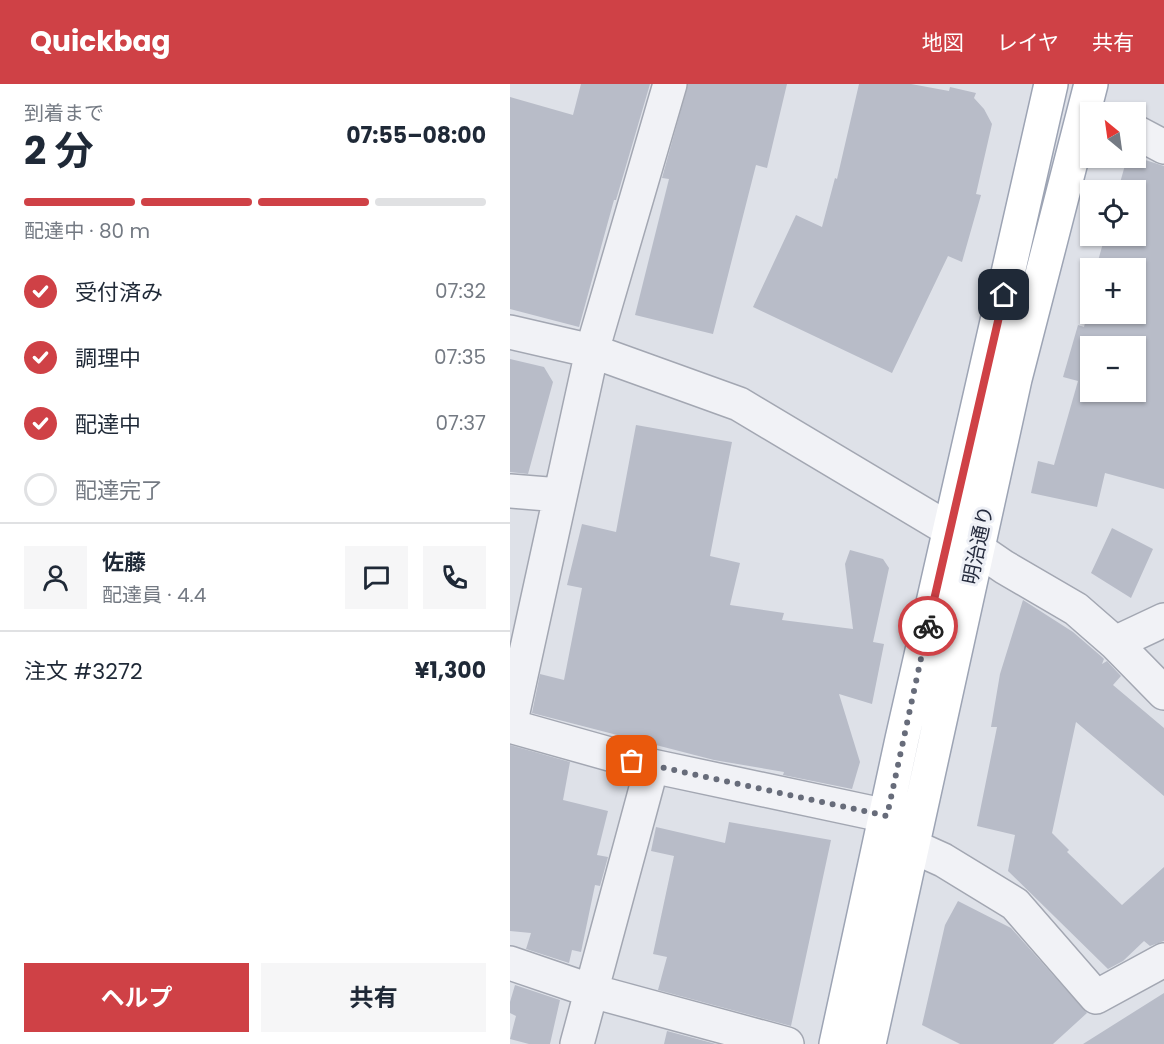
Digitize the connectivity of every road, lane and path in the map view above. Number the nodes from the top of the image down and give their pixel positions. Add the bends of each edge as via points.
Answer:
1 (670, 84) edge
2 (1050, 91) edge
3 (1082, 102) edge
4 (1080, 134) edge
5 (1146, 137) edge
6 (1164, 147) edge
7 (510, 332) edge
8 (592, 351) junction
9 (510, 491) edge
10 (560, 495) junction
11 (950, 531) junction
12 (979, 551) junction
13 (1164, 620) edge
14 (1115, 643) junction
15 (1164, 693) edge
16 (510, 718) edge
17 (510, 726) edge
18 (652, 766) junction
19 (887, 816) junction
20 (912, 846) junction
21 (1164, 960) edge
22 (510, 963) edge
23 (592, 991) junction
24 (577, 1044) edge
25 (787, 1044) edge
26 (837, 1044) edge
27 (869, 1044) edge

1 - 8 street
2 - 3 street
2 - 11 main road, 明治通り
4 - 12 main road, 明治通り via 1015,379
5 - 6 street
7 - 8 street
8 - 10 street
8 - 11 street via 739,404
9 - 10 street
10 - 16 street
11 - 12 street
11 - 19 main road, 明治通り
12 - 14 street via 1076,609
12 - 20 main road, 明治通り
13 - 14 street
14 - 15 street
17 - 18 street
18 - 19 street
18 - 23 street
19 - 26 main road, 明治通り
20 - 21 street via 943,860 1015,904 1096,997
20 - 27 main road, 明治通り
22 - 23 street
23 - 24 street
23 - 25 street

